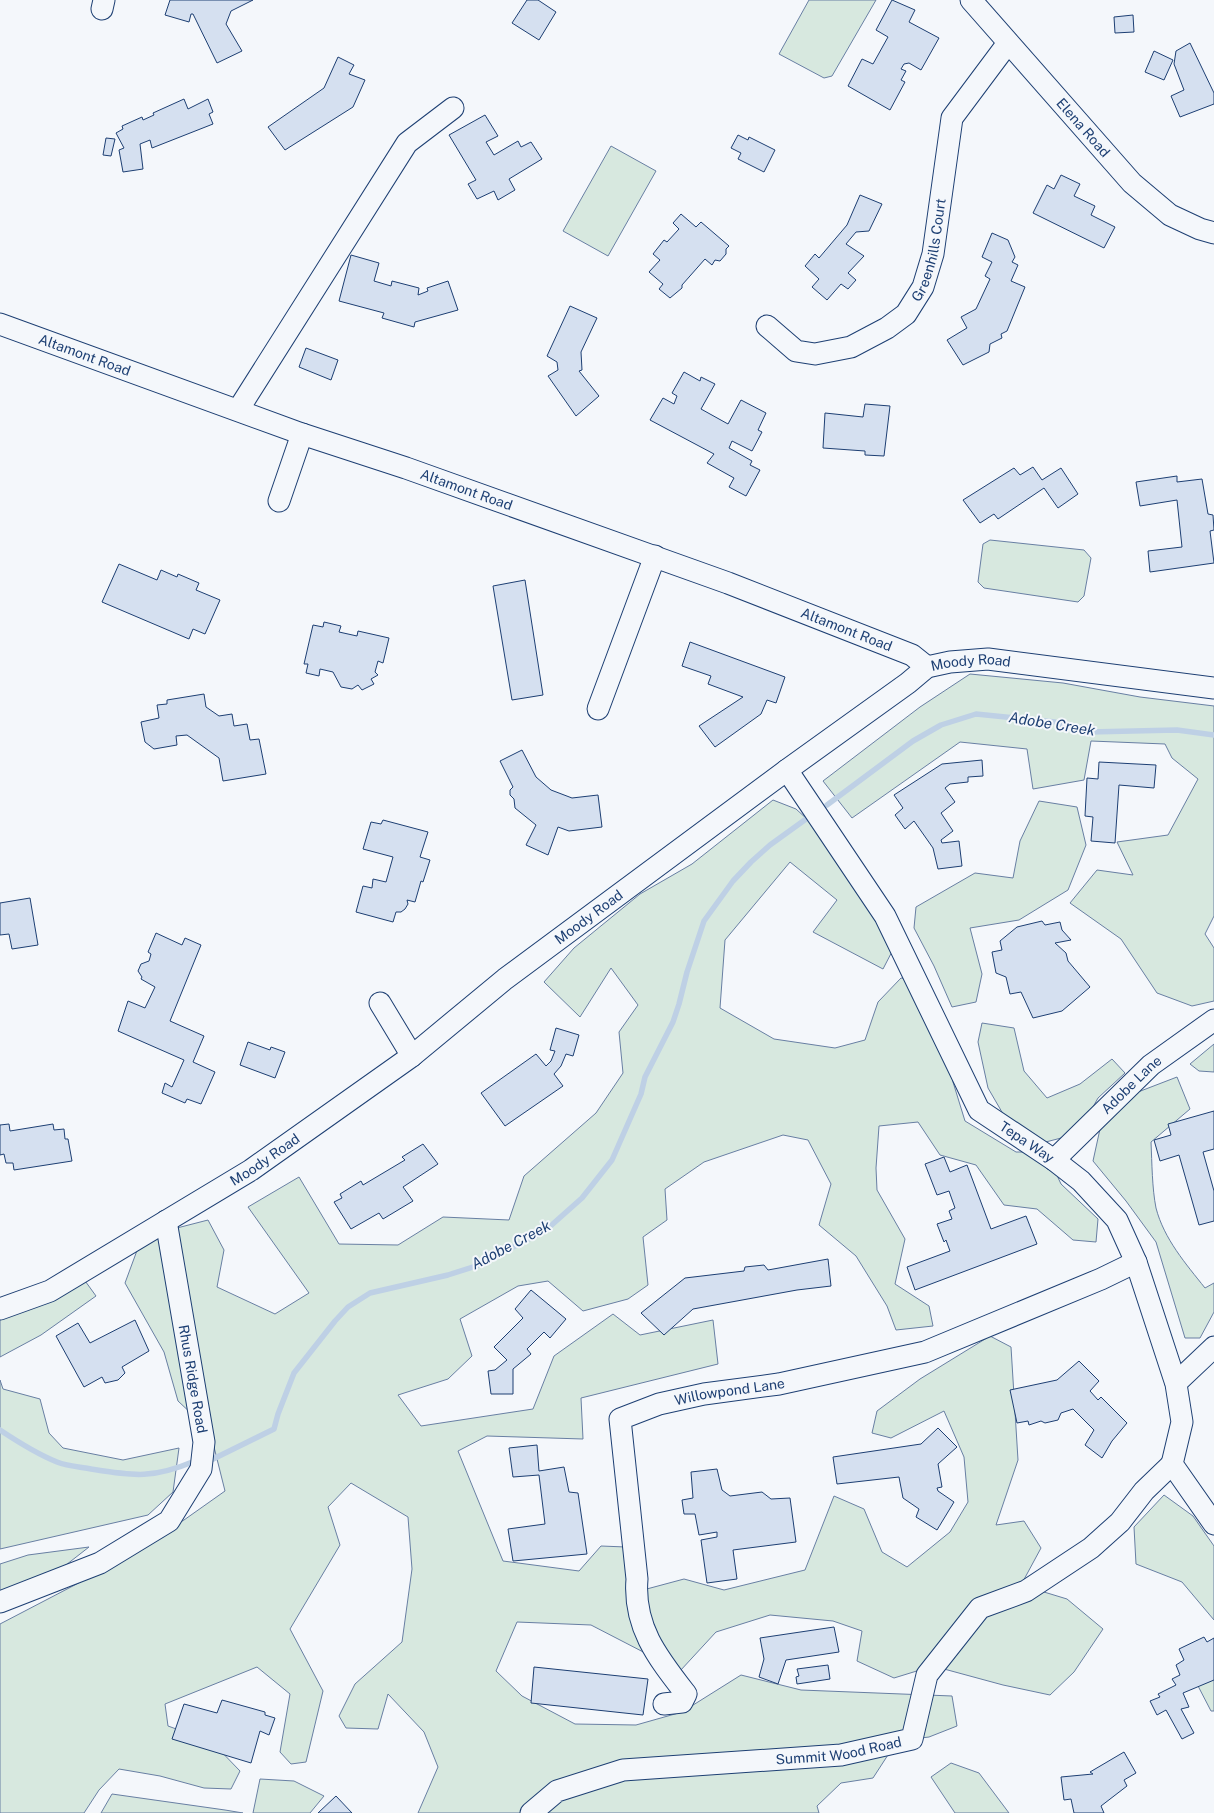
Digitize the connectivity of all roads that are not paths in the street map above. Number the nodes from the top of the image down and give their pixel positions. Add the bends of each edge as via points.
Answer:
1 (970, 0) edge
2 (1008, 43) junction
3 (453, 108) dead end
4 (1214, 233) edge
5 (0, 324) edge
6 (766, 326) dead end
7 (238, 410) junction
8 (302, 434) junction
9 (279, 501) dead end
10 (655, 556) junction
11 (927, 667) junction
12 (1214, 688) edge
13 (598, 710) dead end
14 (787, 770) junction
15 (380, 1003) dead end
16 (1214, 1020) edge
17 (412, 1056) junction
18 (1054, 1160) junction
19 (166, 1221) junction
20 (1136, 1262) junction
21 (0, 1309) edge
22 (1214, 1346) edge
23 (1176, 1383) junction
24 (1172, 1464) junction
25 (1214, 1524) edge
26 (0, 1602) edge
27 (664, 1704) dead end
28 (531, 1813) edge

1 - 2 street, Elena Road
2 - 4 street, Elena Road via 1132,183 1170,215
2 - 6 street, Greenhills Court via 952,118 933,254 923,287 906,314 888,328 851,347 815,354 796,351
3 - 7 street via 407,142
5 - 7 street, Altamont Road
7 - 8 street, Altamont Road
8 - 9 street
8 - 10 street, Altamont Road
10 - 11 street, Altamont Road via 912,655
10 - 13 street
11 - 12 street, Moody Road via 988,659
11 - 14 street, Moody Road
14 - 17 street, Moody Road via 506,979
14 - 18 street, Tepa Way via 885,916 979,1110
15 - 17 street
16 - 18 street, Adobe Lane via 1151,1065
17 - 19 street, Moody Road via 251,1170
18 - 20 street, Tepa Way via 1081,1181 1117,1220
19 - 21 street, Moody Road via 50,1291
19 - 26 street, Rhus Ridge Road via 204,1442 201,1470 170,1521 100,1563
20 - 23 street, Tepa Way
20 - 27 street, Willowpond Lane via 925,1352 779,1384 704,1394 659,1404 620,1419 642,1628 661,1662 686,1694 682,1702
22 - 23 street
23 - 24 street, Tepa Way via 1182,1422
24 - 25 street
24 - 28 street, Summit Wood Road via 1144,1491 1120,1522 1091,1548 1026,1591 980,1608 927,1675 912,1739 841,1755 623,1770 556,1791

